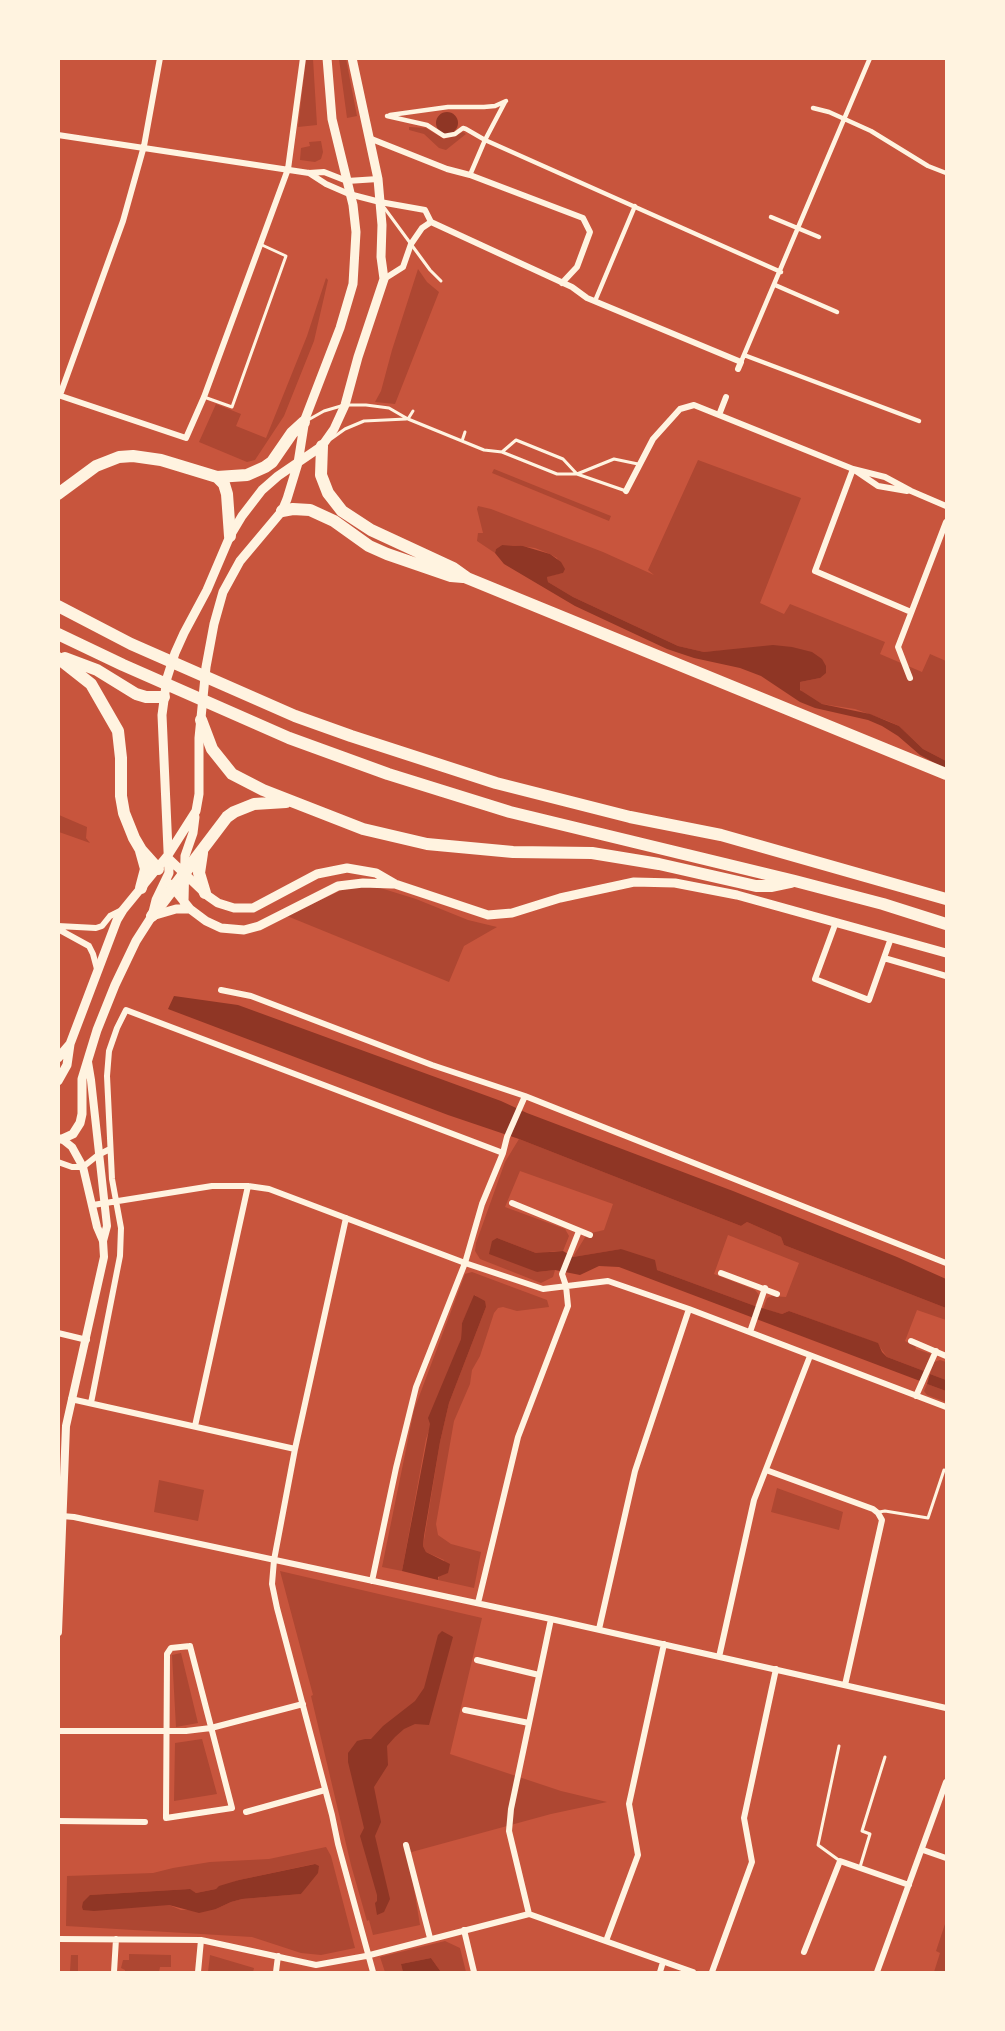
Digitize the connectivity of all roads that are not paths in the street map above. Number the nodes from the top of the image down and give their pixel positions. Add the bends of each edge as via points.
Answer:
1 (160, 58) edge
2 (303, 58) edge
3 (327, 58) edge
4 (352, 58) edge
5 (870, 58) edge
6 (813, 108) dead end
7 (844, 119) junction
8 (58, 135) edge
9 (369, 138) junction
10 (485, 140) junction
11 (144, 146) junction
12 (288, 169) junction
13 (309, 173) junction
14 (946, 173) edge
15 (470, 176) junction
16 (378, 179) junction
17 (346, 181) junction
18 (349, 194) junction
19 (380, 202) junction
20 (634, 206) junction
21 (771, 217) dead end
22 (431, 222) junction
23 (799, 228) junction
24 (819, 237) dead end
25 (411, 244) junction
26 (262, 245) junction
27 (781, 272) junction
28 (384, 279) junction
29 (441, 281) dead end
30 (562, 283) junction
31 (775, 285) junction
32 (594, 301) junction
33 (837, 312) dead end
34 (744, 355) junction
35 (741, 362) junction
36 (738, 369) dead end
37 (59, 395) edge
38 (204, 397) junction
39 (726, 397) dead end
40 (345, 405) junction
41 (413, 411) dead end
42 (719, 415) junction
43 (408, 419) junction
44 (919, 421) dead end
45 (304, 422) junction
46 (465, 432) dead end
47 (462, 441) junction
48 (321, 446) junction
49 (502, 452) junction
50 (298, 463) junction
51 (638, 464) junction
52 (853, 469) junction
53 (576, 474) junction
54 (217, 477) junction
55 (626, 491) joint
56 (58, 494) edge
57 (946, 506) edge
58 (282, 512) junction
59 (946, 522) edge
60 (230, 536) junction
61 (467, 578) junction
62 (58, 606) edge
63 (911, 612) junction
64 (58, 634) edge
65 (58, 657) edge
66 (910, 678) dead end
67 (164, 698) junction
68 (201, 720) junction
69 (946, 774) edge
70 (293, 802) junction
71 (195, 811) junction
72 (203, 849) junction
73 (141, 850) junction
74 (168, 857) junction
75 (158, 868) junction
76 (795, 881) junction
77 (178, 882) junction
78 (395, 884) junction
79 (141, 888) junction
80 (205, 893) junction
81 (946, 899) edge
82 (187, 906) junction
83 (123, 910) junction
84 (152, 916) junction
85 (836, 922) junction
86 (946, 924) edge
87 (58, 927) edge
88 (891, 938) junction
89 (946, 953) edge
90 (884, 958) junction
91 (97, 971) junction
92 (946, 976) edge
93 (221, 990) dead end
94 (70, 1044) junction
95 (58, 1058) edge
96 (88, 1062) junction
97 (58, 1081) edge
98 (525, 1096) junction
99 (60, 1139) edge
100 (110, 1149) junction
101 (503, 1153) junction
102 (98, 1155) junction
103 (58, 1162) edge
104 (83, 1167) junction
105 (248, 1186) junction
106 (116, 1202) junction
107 (104, 1203) junction
108 (512, 1203) dead end
109 (93, 1205) junction
110 (346, 1218) junction
111 (579, 1230) junction
112 (590, 1235) dead end
113 (103, 1241) junction
114 (465, 1263) junction
115 (946, 1263) edge
116 (720, 1273) dead end
117 (567, 1286) junction
118 (765, 1288) junction
119 (777, 1294) dead end
120 (689, 1309) junction
121 (750, 1332) junction
122 (58, 1333) edge
123 (87, 1340) junction
124 (911, 1341) dead end
125 (936, 1351) junction
126 (810, 1356) junction
127 (946, 1356) edge
128 (916, 1396) junction
129 (71, 1399) junction
130 (91, 1403) junction
131 (946, 1407) edge
132 (195, 1426) junction
133 (295, 1449) junction
134 (766, 1470) junction
135 (944, 1470) dead end
136 (878, 1513) junction
137 (62, 1516) junction
138 (59, 1546) edge
139 (274, 1560) junction
140 (372, 1581) junction
141 (478, 1603) junction
142 (551, 1619) junction
143 (598, 1629) junction
144 (58, 1632) edge
145 (664, 1644) junction
146 (719, 1657) junction
147 (477, 1660) dead end
148 (776, 1669) junction
149 (539, 1675) junction
150 (845, 1685) junction
151 (303, 1704) junction
152 (946, 1708) edge
153 (465, 1710) dead end
154 (529, 1723) junction
155 (211, 1728) junction
156 (58, 1731) edge
157 (167, 1732) junction
158 (839, 1746) dead end
159 (885, 1757) dead end
160 (946, 1782) edge
161 (325, 1790) junction
162 (246, 1812) dead end
163 (58, 1821) edge
164 (145, 1822) dead end
165 (406, 1845) dead end
166 (923, 1850) junction
167 (946, 1858) edge
168 (840, 1861) junction
169 (860, 1867) junction
170 (909, 1885) junction
171 (529, 1914) junction
172 (464, 1930) junction
173 (430, 1938) junction
174 (58, 1939) edge
175 (116, 1939) junction
176 (201, 1940) junction
177 (606, 1941) junction
178 (804, 1952) dead end
179 (278, 1956) junction
180 (366, 1956) junction
181 (663, 1962) junction
182 (114, 1972) edge
183 (198, 1972) edge
184 (276, 1972) edge
185 (373, 1972) edge
186 (474, 1972) edge
187 (660, 1972) edge
188 (693, 1972) edge
189 (712, 1972) edge
190 (877, 1972) edge

1 - 11 street
2 - 12 street
3 - 17 main road via 332,119
4 - 9 main road
5 - 7 street
6 - 7 street
7 - 14 street
7 - 23 street
8 - 11 street
9 - 15 street
9 - 16 main road
10 - 10 street via 506,101 484,107 448,107 387,116 428,125 444,136 463,128
10 - 15 street
10 - 20 street
11 - 12 street
11 - 37 street via 123,221
12 - 13 street
12 - 26 street
13 - 17 street via 324,172
13 - 18 street
15 - 30 street via 583,218 590,232 577,267
16 - 17 street
16 - 19 main road
17 - 18 main road
18 - 19 street
18 - 45 main road via 356,232 353,284
19 - 22 street via 425,210
19 - 25 lane
19 - 28 main road
20 - 27 street
20 - 32 street
21 - 23 street
22 - 25 street
22 - 30 street
23 - 24 street
23 - 27 street
25 - 28 street via 403,267
25 - 29 lane
26 - 38 street
26 - 38 lane via 286,256 232,407
27 - 31 street
28 - 40 main road
30 - 32 street
31 - 33 street
31 - 34 street
32 - 35 street
34 - 35 street
34 - 44 street
35 - 36 street
37 - 38 street via 186,438
39 - 42 street
40 - 43 lane via 389,408
40 - 45 lane
40 - 48 main road
41 - 43 lane
42 - 51 street via 694,405 680,409 653,439
42 - 52 street
43 - 47 lane
43 - 48 lane via 356,423
45 - 50 main road
45 - 54 highway via 265,468 247,475
46 - 47 lane
47 - 49 lane
48 - 50 main road
48 - 61 highway via 324,486 342,511 371,530
49 - 53 lane via 557,474
49 - 53 lane via 516,440 564,459
50 - 58 main road
50 - 60 main road via 262,490
51 - 53 lane via 614,459
51 - 55 street
52 - 57 street via 878,486 911,492
52 - 63 street via 815,571
53 - 55 lane
54 - 56 highway via 133,456 96,466
54 - 60 highway via 227,494
58 - 61 highway via 310,510 387,554
58 - 68 main road via 240,561 223,592 210,639
59 - 63 street
60 - 67 main road via 175,653
61 - 69 highway
62 - 81 highway via 131,644 295,716 351,736 496,783 721,835
63 - 66 street via 898,647
64 - 76 highway via 289,738 388,774 510,812
65 - 67 highway via 97,670 136,694
65 - 73 highway via 91,684 118,731 122,805
67 - 74 main road
68 - 70 highway via 212,749 232,774
68 - 71 main road
70 - 72 highway via 266,802 240,808 227,817
70 - 76 highway via 363,829 427,844 513,852 592,853 756,886
71 - 74 main road
71 - 77 main road
72 - 77 highway
72 - 80 highway via 199,873
73 - 75 highway
73 - 79 highway via 146,868
74 - 75 main road
74 - 77 main road
74 - 77 main road
75 - 77 main road
75 - 79 main road
76 - 86 highway
77 - 79 main road
77 - 80 main road
77 - 82 main road
77 - 84 highway
78 - 80 main road via 376,873 347,868 316,874 253,908 226,906
78 - 82 main road via 338,886 244,930 213,925
78 - 85 main road via 488,915 500,915 634,882 688,884
79 - 83 main road
82 - 84 main road
83 - 87 street via 96,928
83 - 91 main road
84 - 96 main road via 115,985
85 - 88 main road
85 - 90 street via 815,979 869,1000
87 - 91 street via 89,946
88 - 89 main road
88 - 90 street
90 - 92 street
91 - 94 main road
93 - 98 street via 251,996
94 - 95 main road
94 - 97 main road via 67,1065
96 - 99 main road via 82,1079 80,1123 73,1134
96 - 102 street
98 - 101 street
98 - 115 street
99 - 104 street via 72,1147
100 - 101 street via 109,1051 126,1010
100 - 102 street
100 - 106 street
101 - 114 street via 482,1204
102 - 104 street
102 - 107 street
103 - 104 street
104 - 109 street
105 - 106 street via 212,1186
105 - 110 street
105 - 132 street
106 - 107 street
106 - 130 street via 121,1228 120,1256
107 - 109 street
107 - 113 street via 107,1226
108 - 111 street
109 - 113 street
110 - 114 street
110 - 133 street
111 - 112 street
111 - 117 street via 562,1274
113 - 123 street via 104,1257
114 - 117 street via 543,1289
114 - 140 street via 416,1387
116 - 118 street
117 - 120 street via 608,1281
117 - 141 street via 568,1306 518,1437
118 - 119 street
118 - 121 street
120 - 121 street
120 - 143 street via 635,1471
121 - 126 street
122 - 123 street
123 - 129 street
124 - 125 street
125 - 127 street
125 - 128 street
126 - 128 street
126 - 134 street
128 - 131 street
129 - 130 street
129 - 137 street
130 - 132 street
132 - 133 street
133 - 139 street
134 - 136 street
134 - 146 street via 754,1500
135 - 136 lane via 928,1518
136 - 150 street via 882,1520
137 - 138 street
137 - 139 street
138 - 144 street
139 - 140 street
139 - 151 street via 272,1584
140 - 141 street
141 - 142 street
142 - 143 street
142 - 149 street
143 - 145 street
145 - 146 street
145 - 177 street via 628,1804 638,1855
146 - 148 street
147 - 149 street
148 - 150 street
148 - 189 street via 744,1818 752,1862
149 - 154 street
150 - 152 street
151 - 155 street
151 - 161 street
153 - 154 street
154 - 171 street via 509,1831
155 - 157 street
155 - 157 street via 190,1646 171,1648 167,1654
155 - 157 street via 232,1808 166,1818
156 - 157 street
158 - 168 lane via 818,1845
159 - 169 lane via 862,1831 870,1834
160 - 166 street
161 - 162 street
161 - 180 street
163 - 164 street
165 - 173 street
166 - 167 street
166 - 170 street
168 - 169 street
168 - 178 street
169 - 170 street
170 - 190 street
171 - 172 street
171 - 177 street
172 - 173 street
172 - 186 street
173 - 180 street
174 - 175 street
175 - 176 street
175 - 182 street
176 - 179 street
176 - 183 street
177 - 181 street
179 - 180 street via 316,1965
179 - 184 street
180 - 185 street
181 - 187 street
181 - 188 street

